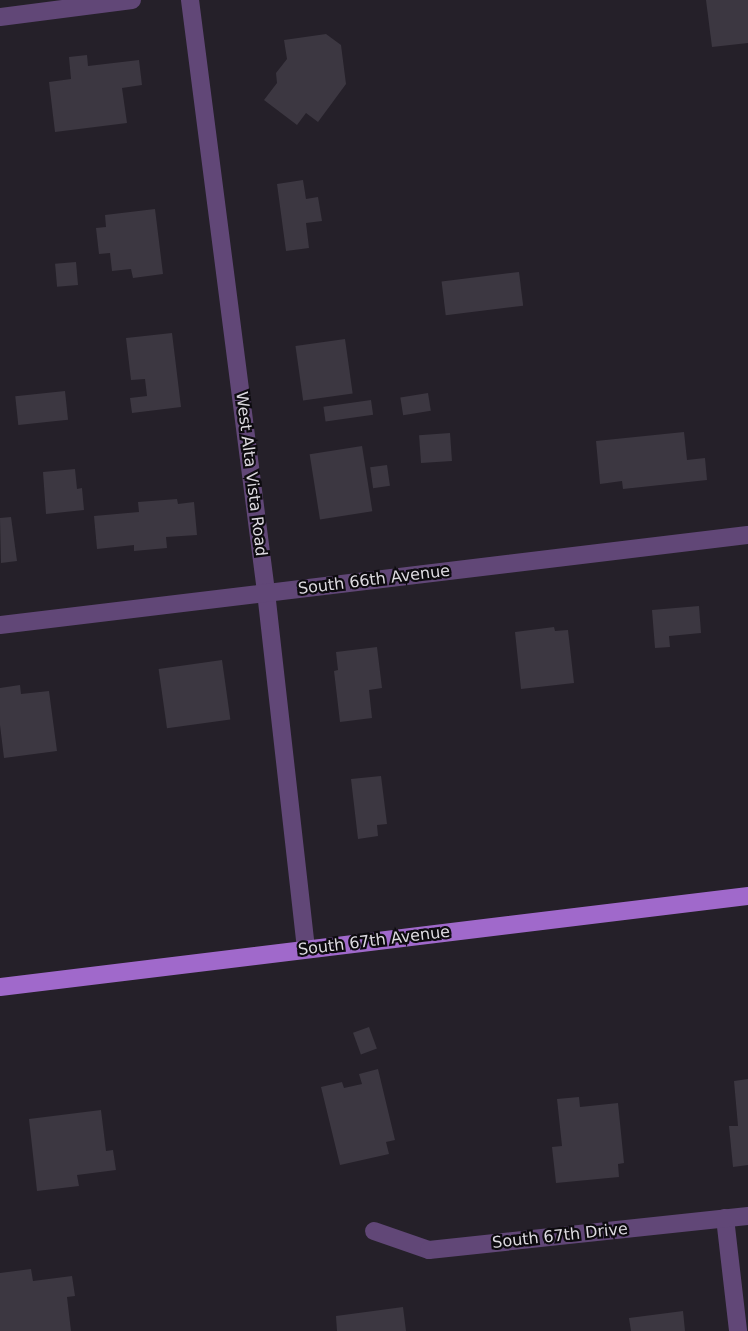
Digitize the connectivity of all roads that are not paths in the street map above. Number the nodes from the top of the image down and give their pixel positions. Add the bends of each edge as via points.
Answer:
1 (132, 0) edge
2 (190, 0) edge
3 (0, 17) edge
4 (748, 535) edge
5 (266, 592) junction
6 (0, 625) edge
7 (748, 896) edge
8 (306, 949) junction
9 (0, 987) edge
10 (748, 1216) edge
11 (725, 1218) junction
12 (374, 1231) dead end
13 (738, 1331) edge

1 - 3 street
2 - 5 street, West Alta Vista Road
4 - 5 street, South 66th Avenue
5 - 6 street, South 66th Avenue
5 - 8 street, West Alta Vista Road
7 - 8 main road, South 67th Avenue
8 - 9 main road, South 67th Avenue
10 - 11 street, South 67th Drive
11 - 12 street, South 67th Drive via 429,1250
11 - 13 street

